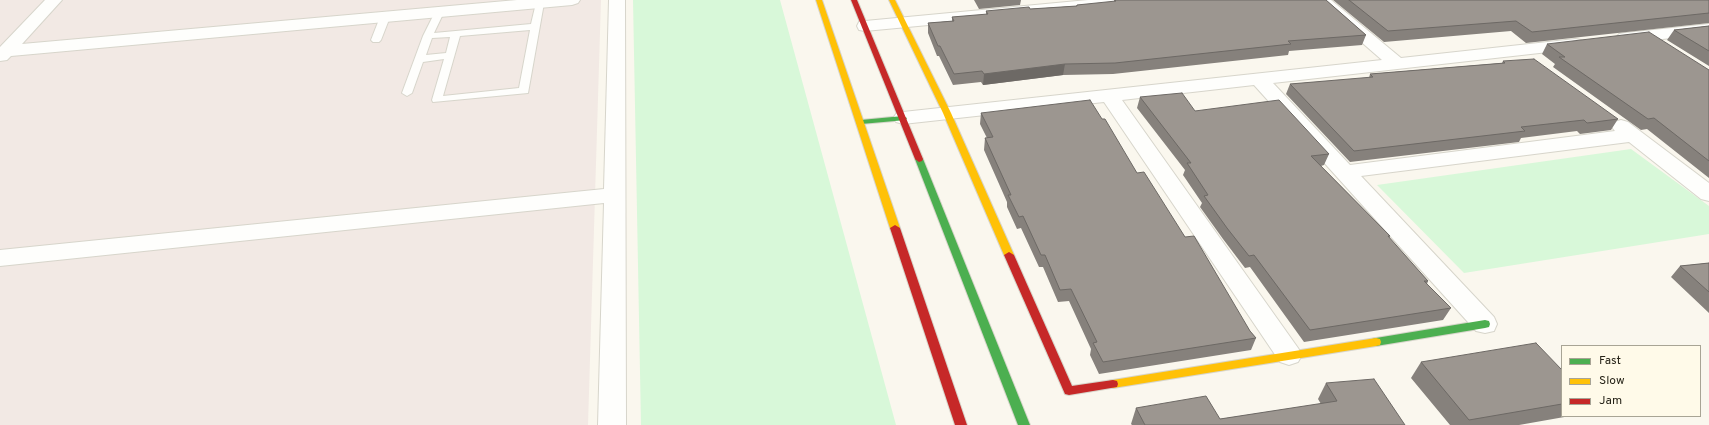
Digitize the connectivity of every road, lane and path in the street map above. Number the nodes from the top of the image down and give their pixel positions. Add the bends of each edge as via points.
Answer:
1 (54, 0) edge
2 (572, 0) edge
3 (617, 0) edge
4 (819, 0) edge
5 (854, 0) edge
6 (892, 0) edge
7 (1140, 0) edge
8 (1321, 0) edge
9 (540, 3) junction
10 (1039, 5) edge
11 (439, 12) junction
12 (385, 17) junction
13 (903, 22) junction
14 (865, 26) junction
15 (534, 27) junction
16 (1709, 29) edge
17 (456, 34) junction
18 (428, 36) junction
19 (1646, 36) junction
20 (376, 40) dead end
21 (1515, 50) junction
22 (1671, 52) edge
23 (3, 54) edge
24 (449, 56) junction
25 (420, 58) junction
26 (1398, 64) junction
27 (1540, 68) edge
28 (1259, 79) junction
29 (407, 93) dead end
30 (1109, 95) junction
31 (947, 113) junction
32 (1608, 117) edge
33 (903, 118) junction
34 (862, 122) junction
35 (1633, 135) junction
36 (1344, 172) junction
37 (1709, 194) edge
38 (614, 195) junction
39 (0, 258) edge
40 (1485, 324) joint
41 (1289, 355) junction
42 (612, 425) edge
43 (961, 425) edge
44 (1024, 425) edge

1 - 23 street
2 - 9 street
3 - 38 street
4 - 34 street
5 - 14 street
6 - 13 street
7 - 10 street
8 - 26 street
9 - 11 street
9 - 15 lane
10 - 13 street
11 - 12 street
11 - 18 lane
12 - 20 lane
12 - 23 street
13 - 14 street
13 - 31 street
14 - 33 street
15 - 17 lane
15 - 24 lane via 524,91 437,100
16 - 19 street
17 - 18 lane
17 - 24 lane
18 - 25 lane
19 - 21 street
19 - 22 street
21 - 26 street
21 - 27 street
24 - 25 lane
25 - 29 lane
26 - 28 street
28 - 30 street
28 - 36 street
30 - 31 street
30 - 41 street
31 - 33 street
31 - 41 street via 1069,391
32 - 35 street
33 - 34 street
33 - 44 street
34 - 43 street
35 - 36 street
35 - 37 street
36 - 40 street
38 - 39 street
38 - 42 street
40 - 41 street

